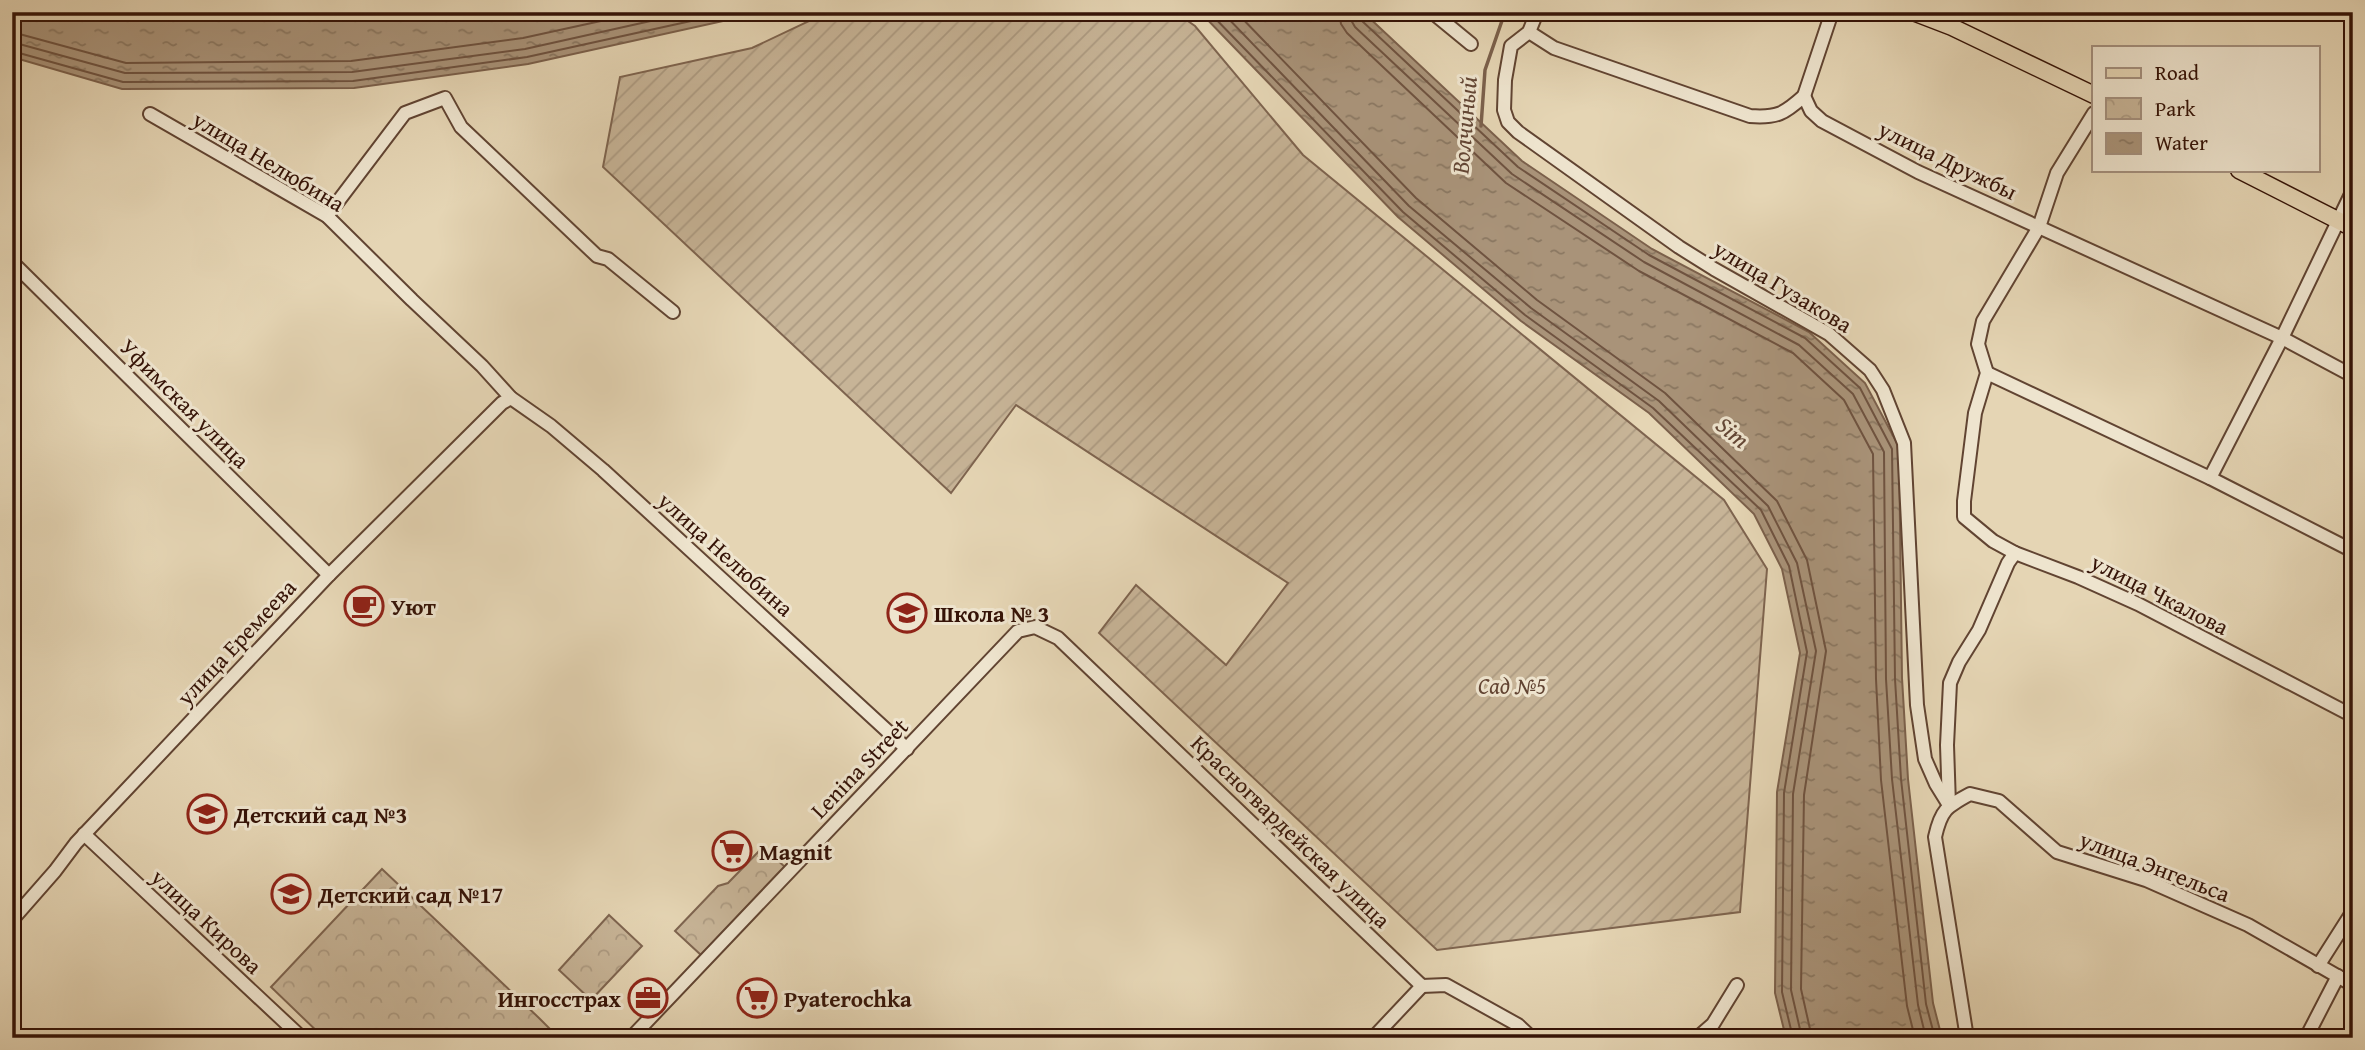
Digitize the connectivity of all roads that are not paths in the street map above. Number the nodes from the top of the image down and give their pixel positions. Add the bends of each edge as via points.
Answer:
1 (1432, 12) edge
2 (1538, 12) edge
3 (1832, 12) edge
4 (1913, 12) edge
5 (1530, 32) junction
6 (1471, 44) dead end
7 (2092, 94) edge
8 (1804, 96) junction
9 (150, 114) dead end
10 (2092, 116) edge
11 (2243, 172) edge
12 (2353, 190) edge
13 (327, 216) junction
14 (2346, 224) edge
15 (2039, 227) junction
16 (12, 262) edge
17 (673, 313) dead end
18 (2282, 338) junction
19 (1987, 373) junction
20 (2353, 376) edge
21 (506, 400) junction
22 (2210, 478) junction
23 (2353, 551) edge
24 (2015, 553) junction
25 (329, 575) junction
26 (1035, 627) joint
27 (2353, 716) edge
28 (906, 749) junction
29 (1949, 805) junction
30 (84, 834) junction
31 (2353, 911) edge
32 (12, 920) edge
33 (2319, 966) junction
34 (2338, 975) junction
35 (1737, 985) dead end
36 (2353, 985) edge
37 (1422, 986) junction
38 (302, 1038) edge
39 (631, 1038) edge
40 (1373, 1038) edge
41 (1532, 1038) edge
42 (1697, 1038) edge
43 (1967, 1038) edge
44 (2306, 1038) edge

1 - 6 street
2 - 5 street, улица Гузакова
3 - 8 street
4 - 7 main road
5 - 8 street via 1579,58 1750,116 1772,118
5 - 29 street, улица Гузакова via 1511,46 1505,80 1508,122 1679,247 1829,334 1870,370 1883,390 1905,443 1917,705 1925,760
8 - 15 street, улица Дружбы via 1822,121 1918,172
9 - 13 street, улица Нелюбина
10 - 15 street via 2057,173
11 - 14 main road
12 - 14 street
13 - 17 street via 405,113 445,98 461,127 597,256 608,259
13 - 21 street, улица Нелюбина via 482,366
14 - 18 street
15 - 18 street, улица Дружбы
15 - 19 street via 1983,321 1978,344
16 - 25 street, Уфимская улица
18 - 20 street, улица Дружбы
18 - 22 street
19 - 22 street
19 - 24 street, улица Чкалова via 1975,413 1964,517
21 - 25 street, улица Еремеева
21 - 28 street, улица Нелюбина via 551,426 603,470
22 - 23 street
24 - 27 street, улица Чкалова via 2138,604
24 - 29 street via 1950,683
25 - 30 street, улица Еремеева
26 - 28 street, Lenina Street via 1018,631
26 - 37 street, Красногвардейская улица via 1058,638
28 - 39 street, Lenina Street
29 - 33 street, улица Энгельса via 1970,794 1999,801 2057,852 2159,886 2248,925
29 - 43 street via 1939,817 1935,837
30 - 32 street, улица Еремеева
30 - 38 street, улица Кирова
31 - 33 street
33 - 34 street, улица Энгельса
34 - 36 street, улица Энгельса
34 - 44 street
35 - 42 street via 1713,1024
37 - 40 street
37 - 41 street via 1446,985 1518,1025

